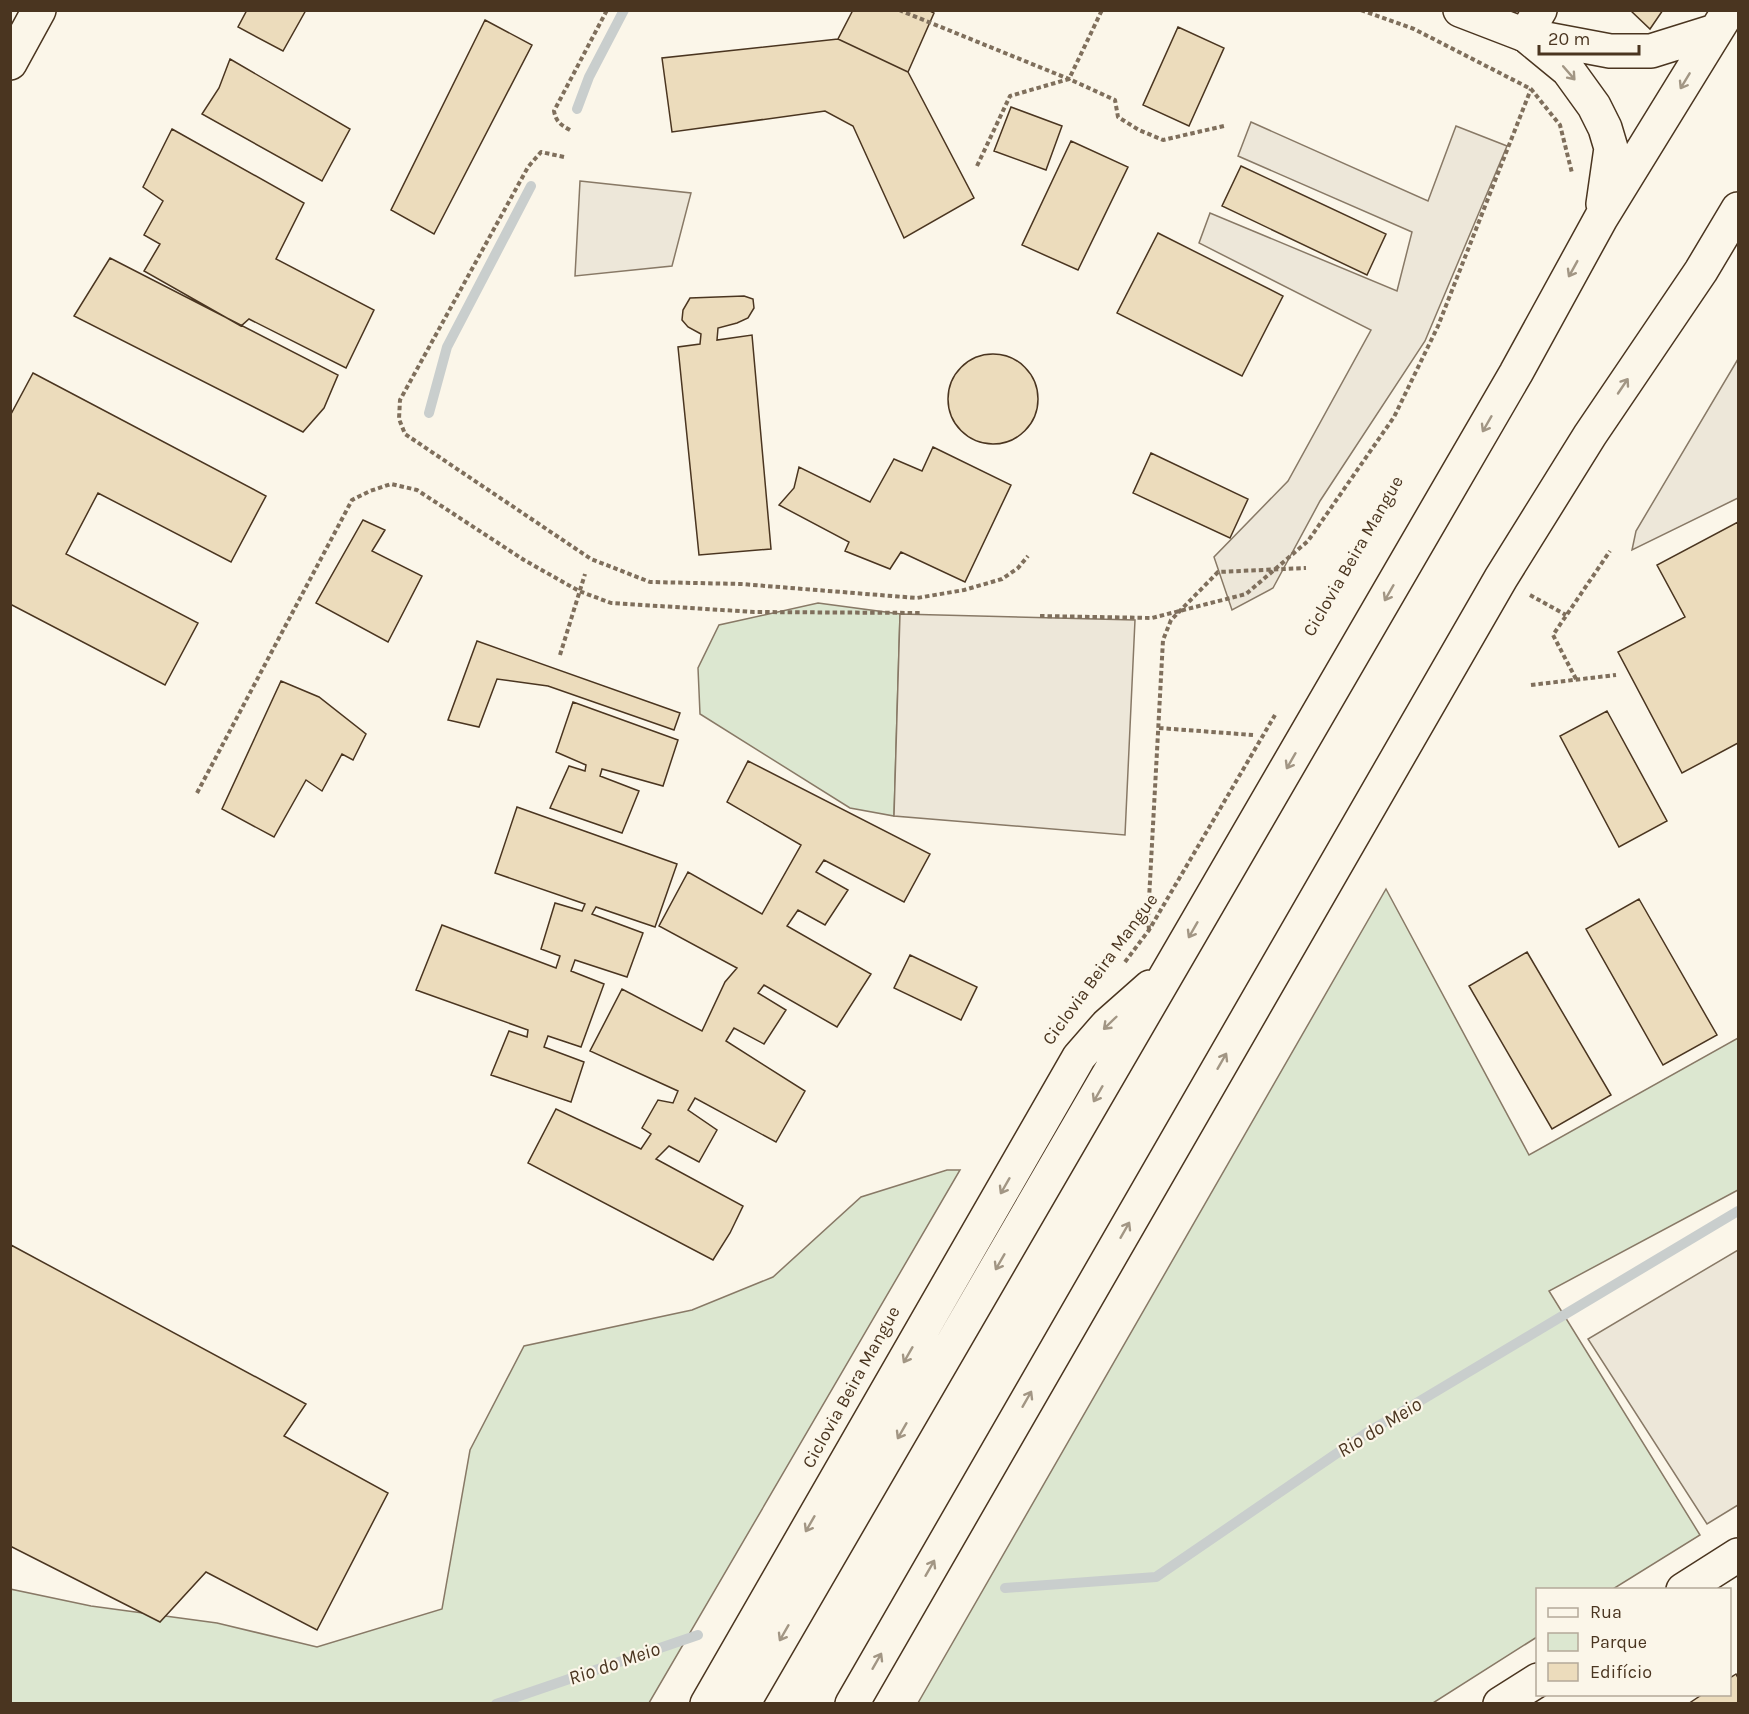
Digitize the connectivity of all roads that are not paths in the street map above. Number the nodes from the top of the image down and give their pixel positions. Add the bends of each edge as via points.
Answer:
1 (39, 10) edge
2 (1460, 10) edge
3 (1722, 21) edge
4 (1532, 23) edge
5 (10, 63) edge
6 (1738, 209) edge
7 (1602, 218) junction
8 (1738, 230) edge
9 (1701, 271) junction
10 (1169, 970) junction
11 (1738, 1555) edge
12 (1686, 1588) edge
13 (1536, 1681) edge
14 (707, 1704) edge
15 (744, 1704) edge
16 (852, 1704) edge
17 (1500, 1704) edge

1 - 5 main road
2 - 4 main road
3 - 4 main road via 1651,51 1610,51
3 -> 7 main road
4 -> 7 main road via 1594,106 1605,128 1611,148
6 - 9 main road
7 -> 10 main road
8 - 9 main road
16 -> 9 main road via 1502,579 1590,435
10 -> 14 main road via 1107,1025 1079,1057
10 -> 15 main road
11 - 12 main road
13 - 17 main road

